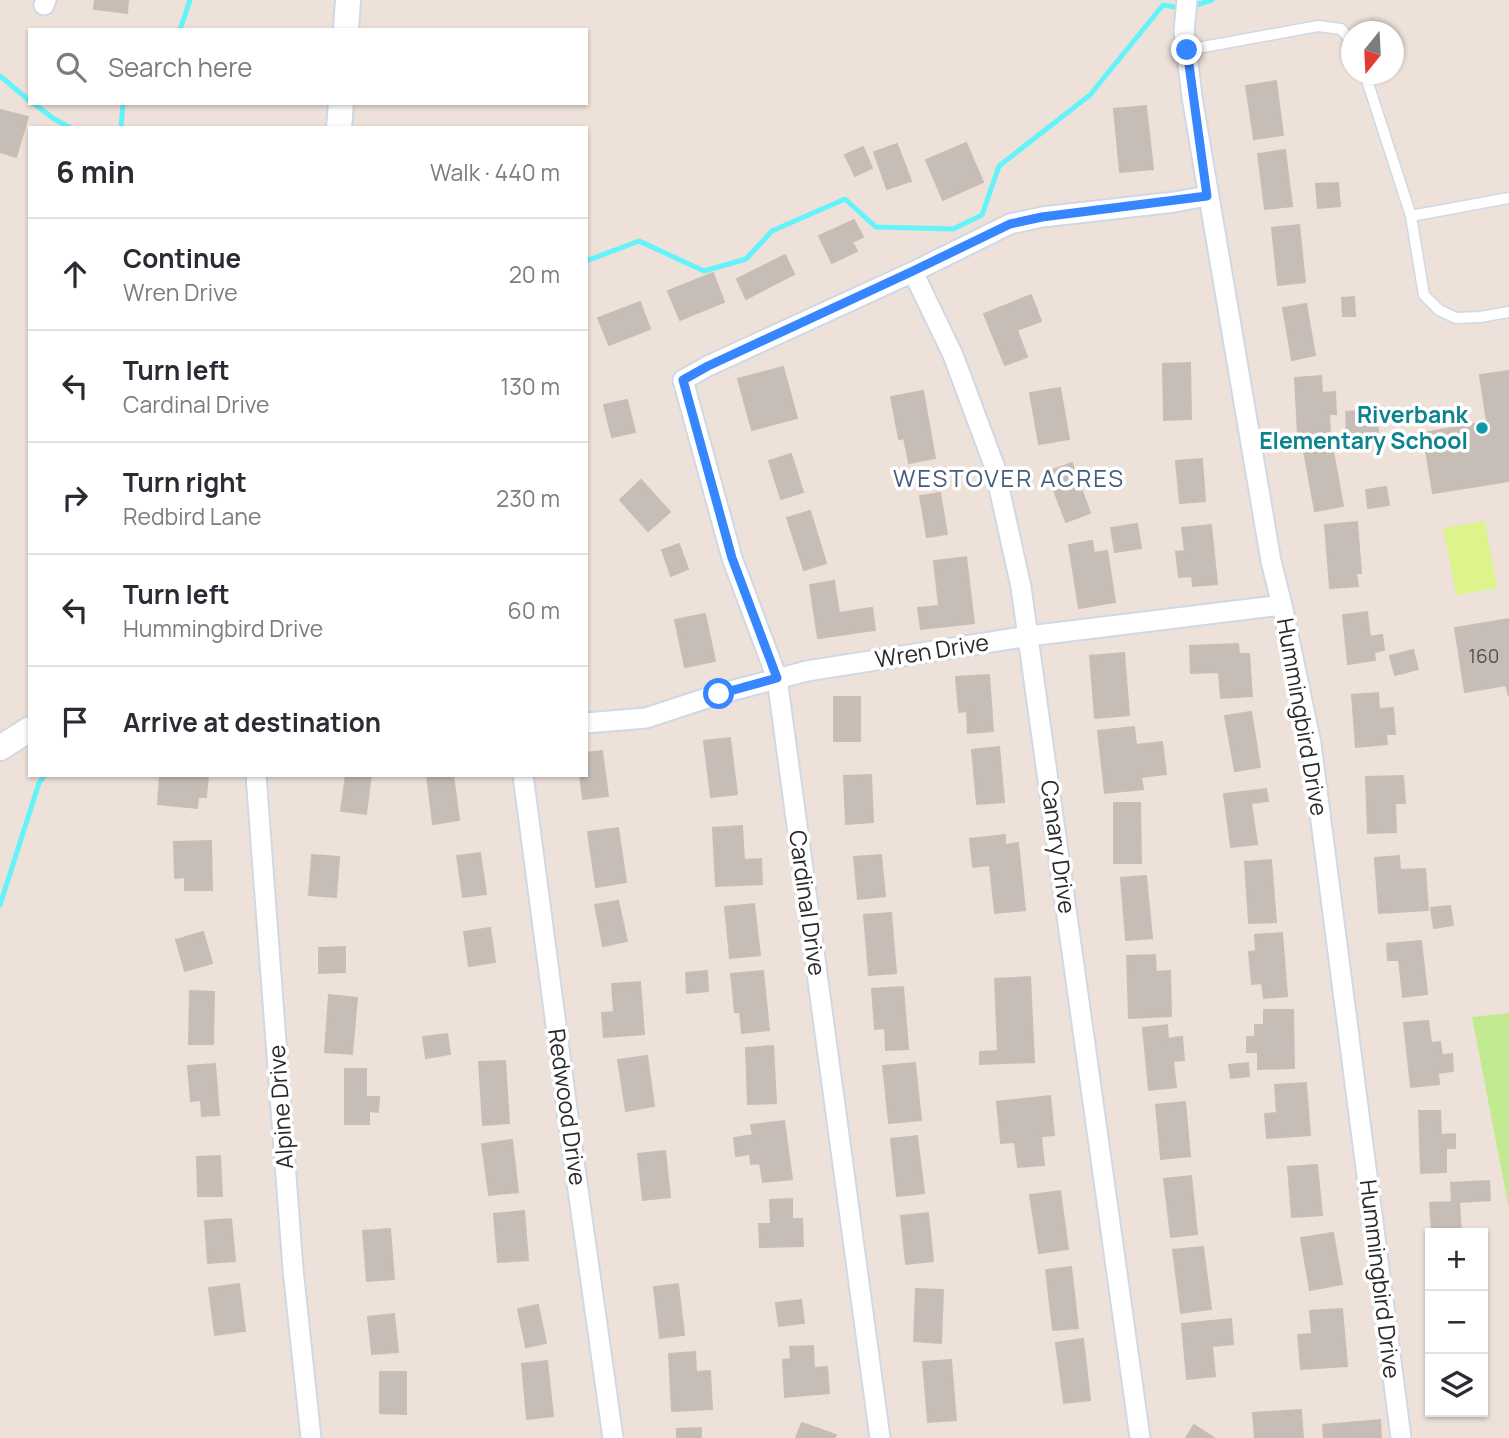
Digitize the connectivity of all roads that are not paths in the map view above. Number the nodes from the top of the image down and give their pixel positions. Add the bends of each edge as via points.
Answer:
1 (348, 0) edge
2 (1187, 0) edge
3 (346, 28) edge
4 (1341, 29) edge
5 (1187, 50) junction
6 (1368, 84) edge
7 (341, 105) edge
8 (339, 126) edge
9 (1207, 196) junction
10 (1509, 198) edge
11 (1411, 216) junction
12 (913, 271) junction
13 (1509, 312) edge
14 (1282, 605) junction
15 (1028, 636) junction
16 (777, 678) junction
17 (588, 723) edge
18 (28, 730) edge
19 (0, 748) edge
20 (256, 777) edge
21 (523, 777) edge
22 (311, 1438) edge
23 (613, 1438) edge
24 (880, 1438) edge
25 (1140, 1438) edge
26 (1401, 1438) edge

1 - 3 street
2 - 5 street, Hummingbird Drive
4 - 5 lane via 1318,26
5 - 9 street, Hummingbird Drive
6 - 11 lane
7 - 8 street
9 - 12 street via 1010,224
9 - 14 street, Hummingbird Drive
10 - 11 lane
11 - 13 lane via 1424,295 1439,310 1455,318
12 - 15 street, Canary Drive via 953,355 994,465
12 - 16 street, Cardinal Drive via 683,380 732,558
14 - 15 street, Wren Drive
14 - 26 street, Hummingbird Drive via 1311,744
15 - 16 street, Wren Drive
15 - 25 street, Canary Drive
16 - 17 street, Wren Drive via 646,718
16 - 24 street, Cardinal Drive
18 - 19 street
20 - 22 street, Alpine Drive via 293,1269
21 - 23 street, Redwood Drive

